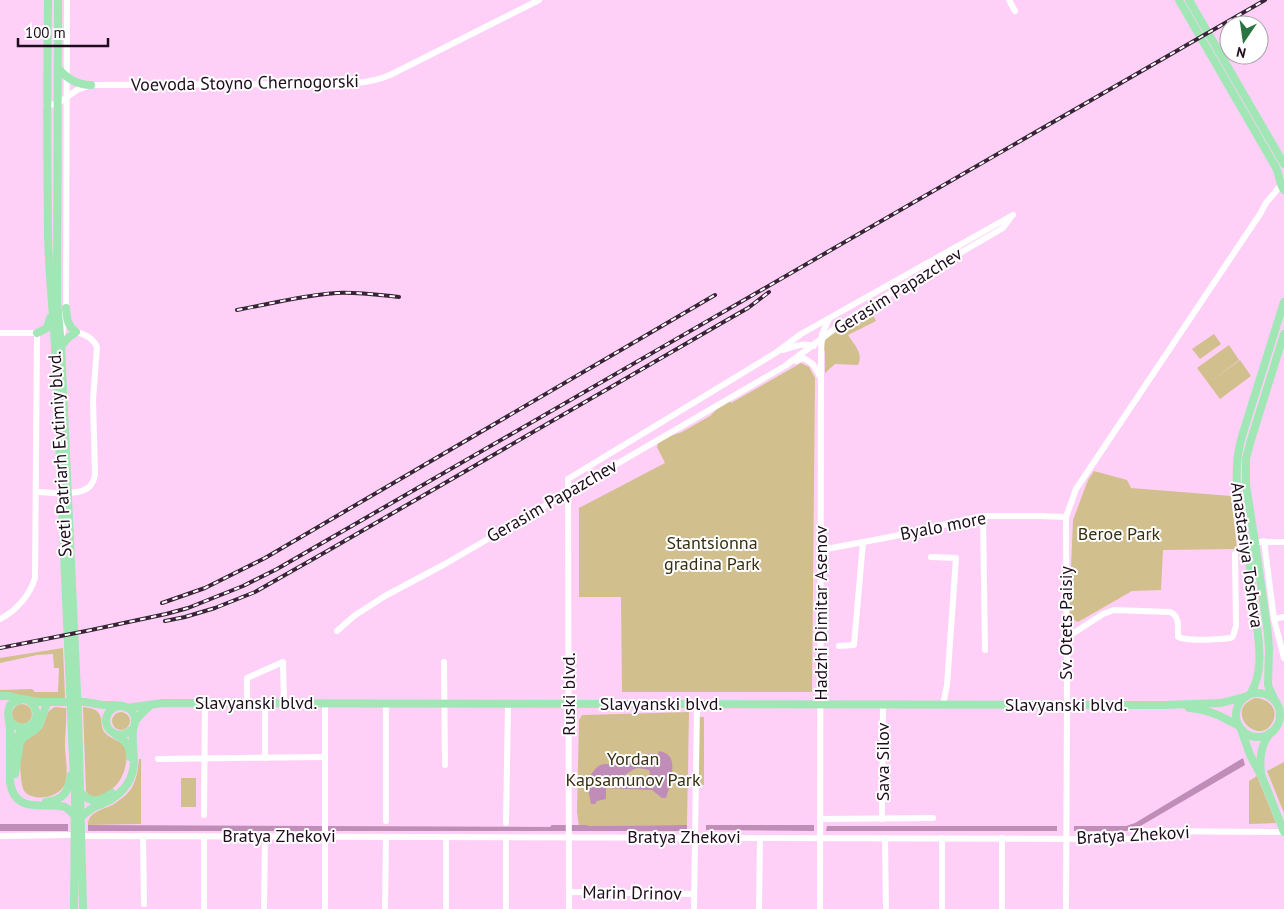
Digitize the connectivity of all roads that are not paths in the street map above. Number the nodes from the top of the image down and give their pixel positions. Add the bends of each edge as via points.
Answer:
1 (48, 0) edge
2 (58, 0) edge
3 (68, 0) edge
4 (539, 0) edge
5 (1008, 0) edge
6 (1179, 0) edge
7 (1189, 0) edge
8 (1015, 12) dead end
9 (58, 68) junction
10 (67, 78) junction
11 (91, 86) junction
12 (67, 98) junction
13 (58, 104) junction
14 (46, 105) junction
15 (1284, 164) edge
16 (1282, 181) edge
17 (880, 289) junction
18 (886, 296) junction
19 (1284, 302) edge
20 (52, 308) junction
21 (66, 308) junction
22 (829, 318) junction
23 (76, 332) junction
24 (0, 333) edge
25 (37, 333) junction
26 (1284, 334) edge
27 (822, 338) junction
28 (813, 345) junction
29 (58, 346) junction
30 (777, 352) junction
31 (821, 353) junction
32 (786, 366) junction
33 (821, 379) junction
34 (568, 479) joint
35 (568, 491) junction
36 (36, 492) junction
37 (983, 516) junction
38 (1066, 517) junction
39 (821, 533) junction
40 (864, 542) junction
41 (1246, 542) junction
42 (1255, 542) junction
43 (1264, 542) junction
44 (1284, 542) edge
45 (840, 546) junction
46 (821, 550) junction
47 (1235, 554) dead end
48 (931, 557) dead end
49 (1284, 617) edge
50 (0, 619) edge
51 (1274, 619) junction
52 (337, 631) dead end
53 (1281, 634) edge
54 (1066, 638) junction
55 (839, 646) dead end
56 (985, 650) dead end
57 (1284, 658) edge
58 (444, 662) dead end
59 (0, 696) edge
60 (1247, 696) junction
61 (25, 700) junction
62 (55, 702) junction
63 (1276, 702) junction
64 (91, 703) junction
65 (157, 703) junction
66 (205, 703) junction
67 (247, 703) junction
68 (265, 703) junction
69 (284, 703) junction
70 (325, 703) junction
71 (386, 704) junction
72 (445, 704) junction
73 (508, 704) junction
74 (570, 704) junction
75 (697, 704) junction
76 (820, 704) junction
77 (883, 704) junction
78 (943, 704) junction
79 (1067, 705) junction
80 (1165, 705) junction
81 (46, 706) junction
82 (125, 707) junction
83 (1284, 708) edge
84 (6, 713) junction
85 (75, 714) junction
86 (107, 716) junction
87 (36, 718) junction
88 (134, 725) junction
89 (1284, 725) edge
90 (28, 727) junction
91 (1239, 727) junction
92 (1273, 730) junction
93 (116, 735) junction
94 (325, 757) junction
95 (74, 758) junction
96 (265, 758) junction
97 (158, 759) dead end
98 (204, 759) junction
99 (445, 765) dead end
100 (14, 776) junction
101 (1263, 779) junction
102 (80, 793) junction
103 (204, 815) dead end
104 (933, 818) dead end
105 (78, 819) junction
106 (820, 819) junction
107 (882, 819) junction
108 (386, 821) dead end
109 (506, 823) dead end
110 (1284, 832) edge
111 (78, 833) junction
112 (325, 834) junction
113 (0, 836) edge
114 (143, 836) junction
115 (204, 836) junction
116 (265, 836) junction
117 (386, 837) junction
118 (446, 837) junction
119 (506, 837) junction
120 (569, 837) junction
121 (694, 838) junction
122 (760, 838) junction
123 (820, 838) junction
124 (885, 838) junction
125 (942, 838) junction
126 (1002, 838) junction
127 (1066, 838) junction
128 (569, 892) junction
129 (694, 894) junction
130 (144, 904) dead end
131 (74, 909) edge
132 (83, 909) edge
133 (204, 909) edge
134 (264, 909) edge
135 (325, 909) edge
136 (385, 909) edge
137 (446, 909) edge
138 (506, 909) edge
139 (569, 909) edge
140 (694, 909) edge
141 (760, 909) edge
142 (820, 909) edge
143 (886, 909) edge
144 (942, 909) edge
145 (1002, 909) edge
146 (1066, 909) edge

1 - 14 main road, Sveti Patriarh Evtimiy blvd.
2 - 9 main road, Sveti Patriarh Evtimiy blvd.
3 - 10 street
4 - 11 street, Voevoda Stoyno Chernogorski via 379,80 353,84
5 - 8 street
6 - 16 main road
7 - 15 main road
9 - 10 main road
9 - 13 main road, Sveti Patriarh Evtimiy blvd.
10 - 11 main road
10 - 12 street
11 - 12 street, Voevoda Stoyno Chernogorski via 77,90
12 - 13 street, Voevoda Stoyno Chernogorski
12 - 21 street
13 - 14 street
13 - 29 main road, Sveti Patriarh Evtimiy blvd.
14 - 20 main road, Sveti Patriarh Evtimiy blvd.
16 - 38 street, Sv. Otets Paisiy via 1076,489
17 - 18 street
17 - 18 street, Gerasim Papazchev via 1013,215 1004,228
17 - 22 street, Gerasim Papazchev
18 - 27 street, Gerasim Papazchev
19 - 41 main road, Anastasiya Tosheva via 1237,458 1237,492
20 - 25 main road via 47,328
20 - 29 main road, Sveti Patriarh Evtimiy blvd.
21 - 23 main road via 68,324
21 - 29 street
22 - 27 street, Hadzhi Dimitar Asenov
22 - 30 street, Gerasim Papazchev
23 - 29 main road
23 - 36 street via 90,337 97,347 93,400 95,475 90,488 75,493
24 - 25 street
25 - 29 main road via 47,336
25 - 36 street
26 - 42 main road, Anastasiya Tosheva via 1246,459 1246,485
27 - 28 street, Gerasim Papazchev
27 - 31 street, Hadzhi Dimitar Asenov
28 - 30 street via 804,344
28 - 31 street
28 - 32 street, Gerasim Papazchev
29 - 85 main road, Sveti Patriarh Evtimiy blvd.
30 - 34 street, Gerasim Papazchev
31 - 33 street, Hadzhi Dimitar Asenov
32 - 33 street via 803,358 811,362
32 - 35 street, Gerasim Papazchev
33 - 39 street, Hadzhi Dimitar Asenov
34 - 35 street, Ruski blvd.
35 - 52 street, Gerasim Papazchev via 385,596
35 - 74 street, Ruski blvd.
36 - 50 street via 35,578 23,600
37 - 38 street, Byalo more
37 - 40 street, Byalo more
37 - 56 street
38 - 54 street, Sv. Otets Paisiy
39 - 45 street via 825,540
39 - 46 street, Hadzhi Dimitar Asenov
40 - 45 street, Byalo more
40 - 55 street via 854,645
41 - 42 street
41 - 60 main road, Anastasiya Tosheva via 1260,656 1257,683
42 - 43 street
42 - 63 main road, Anastasiya Tosheva via 1269,646 1268,685
43 - 44 street
43 - 51 street, Anastasiya Tosheva
45 - 46 street, Byalo more
46 - 76 street, Hadzhi Dimitar Asenov
47 - 54 street via 1236,626 1231,638 1181,639 1174,613 1114,610
48 - 78 street via 956,558 948,685
49 - 51 street
51 - 53 street, Anastasiya Tosheva
53 - 57 street, Anastasiya Tosheva
54 - 79 street, Sv. Otets Paisiy
58 - 72 street
59 - 61 main road, Slavyanski blvd.
60 - 63 main road via 1263,693
60 - 80 main road, Slavyanski blvd. via 1221,703
60 - 91 main road via 1238,704 1236,721
61 - 62 main road, Slavyanski blvd.
61 - 84 main road via 13,703
61 - 87 main road via 36,708
62 - 64 main road, Slavyanski blvd.
62 - 81 main road, Slavyanski blvd.
63 - 83 main road
63 - 92 main road via 1280,716
64 - 82 main road, Slavyanski blvd.
64 - 86 main road
65 - 66 main road, Slavyanski blvd.
65 - 82 main road, Slavyanski blvd.
65 - 88 main road via 147,708
66 - 67 main road, Slavyanski blvd.
66 - 98 street
67 - 68 main road, Slavyanski blvd.
67 - 69 street via 247,678 283,662
68 - 69 main road, Slavyanski blvd.
68 - 96 street
69 - 70 main road, Slavyanski blvd.
70 - 71 main road, Slavyanski blvd.
70 - 94 street
71 - 72 main road, Slavyanski blvd.
71 - 108 street
72 - 73 main road, Slavyanski blvd.
72 - 99 street
73 - 74 main road, Slavyanski blvd.
73 - 109 street
74 - 75 main road, Slavyanski blvd.
74 - 120 street, Ruski blvd.
75 - 76 main road, Slavyanski blvd.
75 - 121 street
76 - 77 main road, Slavyanski blvd.
76 - 106 street, Hadzhi Dimitar Asenov
77 - 78 main road, Slavyanski blvd.
77 - 107 street, Sava Silov
78 - 79 main road, Slavyanski blvd.
79 - 80 main road, Slavyanski blvd.
79 - 127 street, Sv. Otets Paisiy
80 - 91 main road, Slavyanski blvd. via 1200,709 1222,716
81 - 87 main road, Slavyanski blvd.
81 - 100 main road via 39,726 20,742
82 - 86 main road via 113,708
82 - 88 main road via 133,714
84 - 90 main road via 12,724
84 - 105 main road via 10,782 15,794 31,805 68,808
85 - 95 main road, Sveti Patriarh Evtimiy blvd.
85 - 102 main road, Sveti Patriarh Evtimiy blvd.
86 - 93 main road via 108,727
87 - 90 main road
88 - 93 main road via 126,734
88 - 105 main road via 134,766 127,784 114,798
89 - 92 main road
90 - 100 main road via 14,742
91 - 92 main road via 1246,734 1255,736 1264,736
91 - 101 main road
92 - 101 main road via 1260,752
93 - 102 main road via 127,743 130,750 129,765 119,787 96,800
94 - 96 street
94 - 112 street
95 - 100 main road via 68,790 54,801 26,799 16,787
95 - 105 main road, Sveti Patriarh Evtimiy blvd.
96 - 98 street
97 - 98 street
98 - 103 street
101 - 110 main road
102 - 105 main road, Sveti Patriarh Evtimiy blvd.
104 - 107 street
105 - 111 main road, Sveti Patriarh Evtimiy blvd.
106 - 107 street
106 - 123 street, Hadzhi Dimitar Asenov
110 - 127 street, Bratya Zhekovi via 1145,831 1132,839
111 - 113 street, Bratya Zhekovi
111 - 114 street, Bratya Zhekovi
111 - 131 main road, Sveti Patriarh Evtimiy blvd.
111 - 132 main road, Sveti Patriarh Evtimiy blvd.
112 - 116 street, Bratya Zhekovi
112 - 117 street, Bratya Zhekovi
112 - 135 street
114 - 115 street, Bratya Zhekovi
114 - 130 street
115 - 116 street, Bratya Zhekovi
115 - 133 street
116 - 134 street
117 - 118 street, Bratya Zhekovi
117 - 136 street
118 - 119 street, Bratya Zhekovi
118 - 137 street
119 - 120 street, Bratya Zhekovi
119 - 138 street
120 - 121 street, Bratya Zhekovi
120 - 128 street, Ruski blvd.
121 - 122 street, Bratya Zhekovi
121 - 129 street
122 - 123 street, Bratya Zhekovi
122 - 141 street
123 - 124 street, Bratya Zhekovi
123 - 142 street, Hadzhi Dimitar Asenov
124 - 125 street, Bratya Zhekovi
124 - 143 street
125 - 126 street, Bratya Zhekovi
125 - 144 street
126 - 127 street, Bratya Zhekovi
126 - 145 street
127 - 146 street, Sv. Otets Paisiy
128 - 129 street, Marin Drinov
128 - 139 street, Ruski blvd.
129 - 140 street

